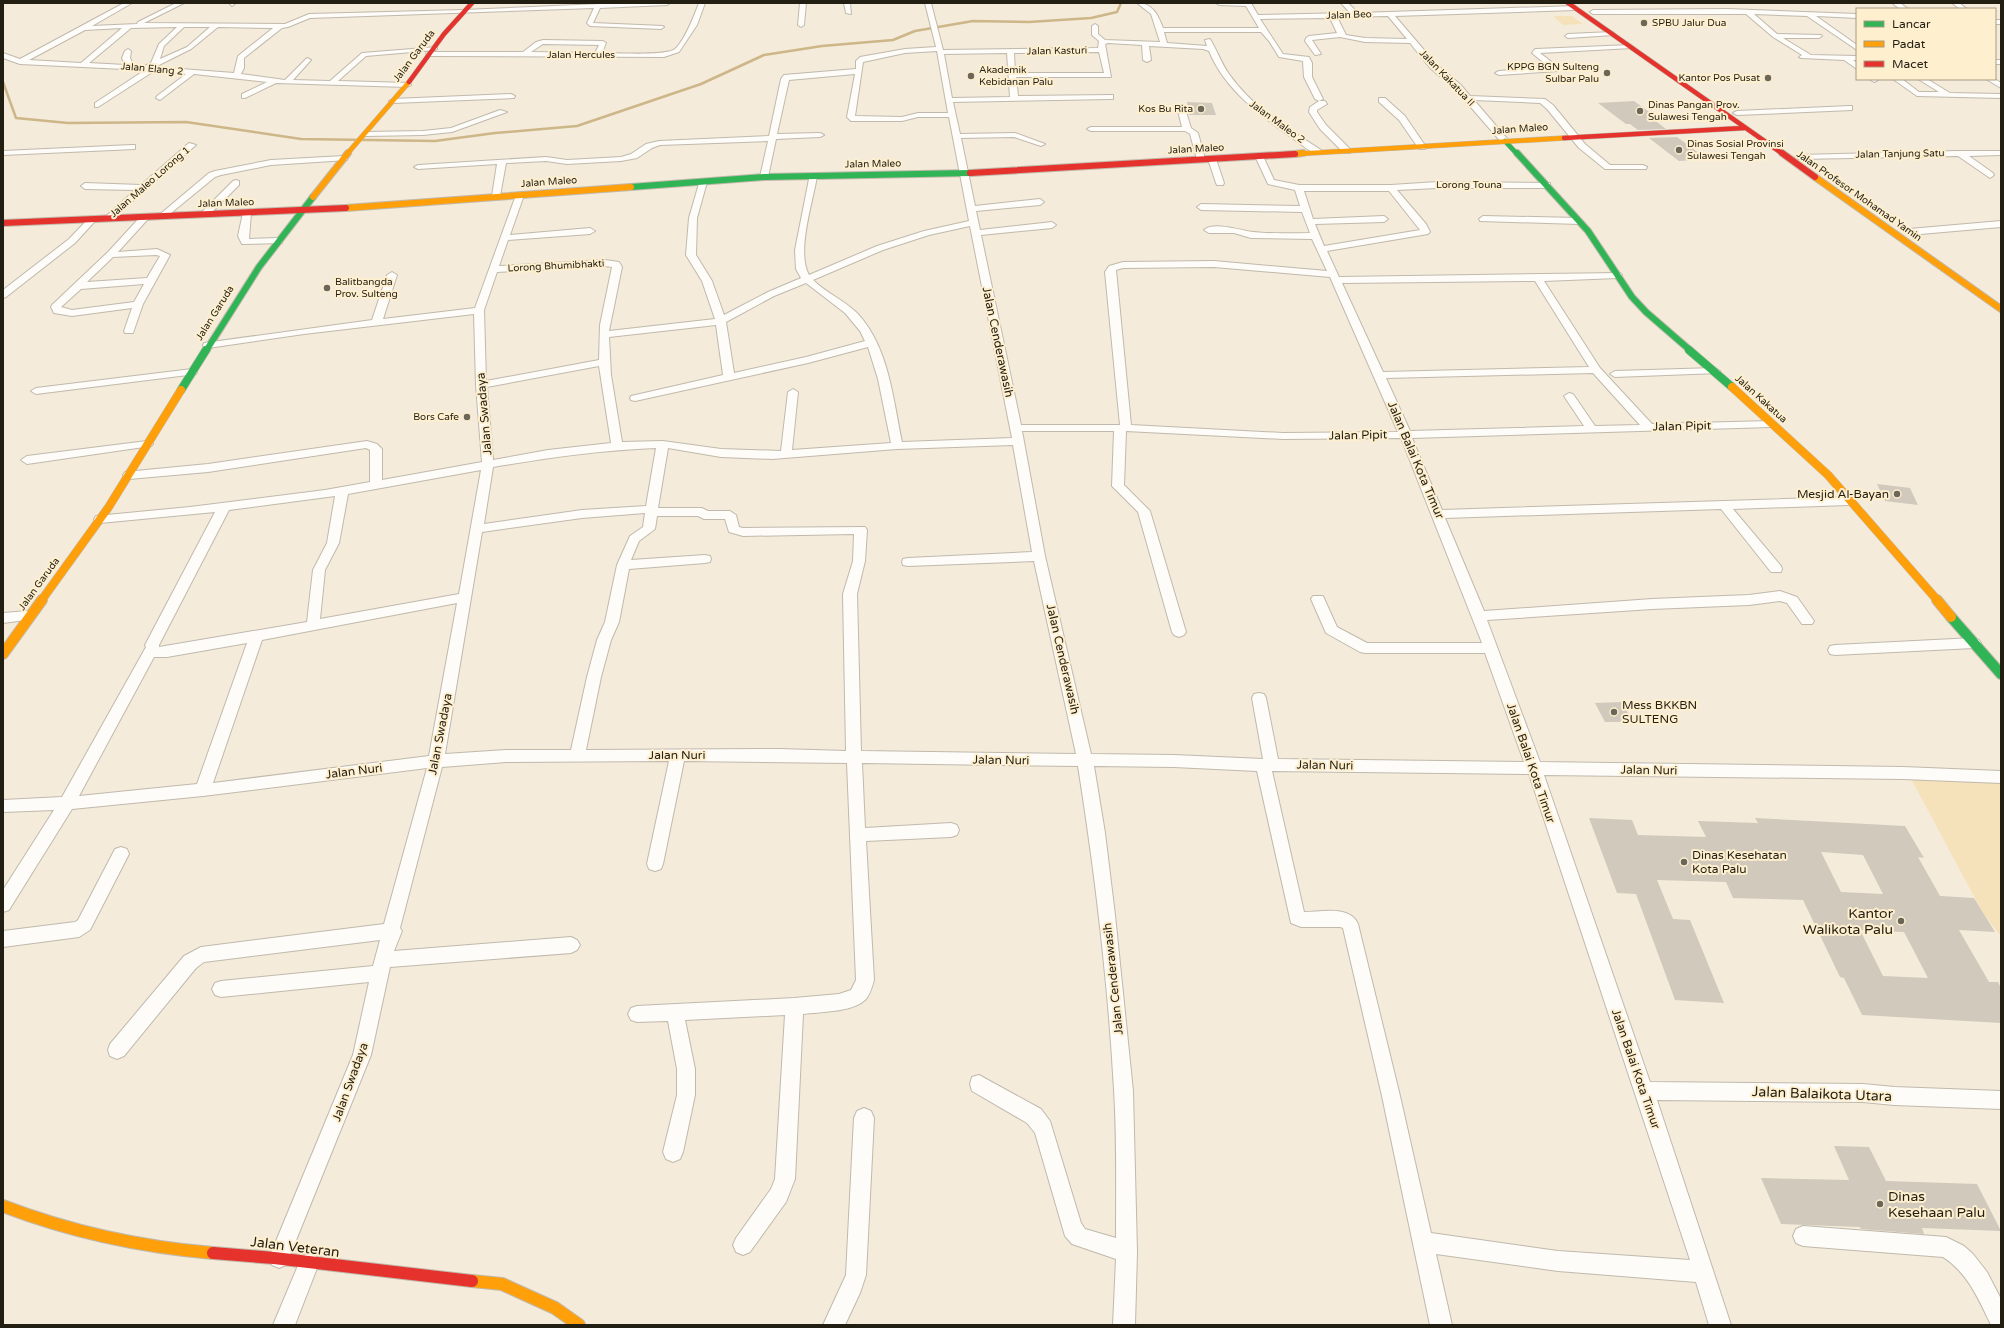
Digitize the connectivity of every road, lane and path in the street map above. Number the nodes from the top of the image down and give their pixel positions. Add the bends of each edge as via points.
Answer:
1 (129, 3) edge
2 (181, 3) edge
3 (472, 3) edge
4 (667, 3) edge
5 (702, 3) edge
6 (802, 3) edge
7 (847, 3) edge
8 (928, 3) edge
9 (1140, 3) edge
10 (1219, 3) edge
11 (1344, 3) edge
12 (1533, 3) edge
13 (1564, 3) edge
14 (1719, 3) edge
15 (622, 4) edge
16 (1575, 5) edge
17 (598, 6) junction
18 (345, 8) dead end
19 (1727, 11) junction
20 (464, 12) junction
21 (849, 12) dead end
22 (1593, 12) junction
23 (1748, 12) junction
24 (1390, 14) junction
25 (1807, 14) junction
26 (338, 15) junction
27 (1333, 16) junction
28 (1357, 16) junction
29 (1856, 16) edge
30 (1256, 17) junction
31 (801, 25) dead end
32 (131, 26) junction
33 (182, 26) junction
34 (216, 26) junction
35 (280, 26) junction
36 (1095, 26) dead end
37 (660, 27) dead end
38 (86, 28) junction
39 (1160, 30) junction
40 (1205, 30) junction
41 (1263, 30) junction
42 (1612, 34) junction
43 (1341, 35) junction
44 (1568, 36) dead end
45 (1775, 36) junction
46 (1819, 36) dead end
47 (1412, 40) junction
48 (1103, 41) junction
49 (1145, 43) junction
50 (1164, 45) junction
51 (1630, 47) junction
52 (1856, 47) edge
53 (1211, 49) junction
54 (941, 50) junction
55 (1102, 50) junction
56 (128, 51) dead end
57 (432, 51) junction
58 (1010, 51) junction
59 (525, 54) junction
60 (1317, 54) dead end
61 (3, 55) edge
62 (597, 55) junction
63 (1799, 57) dead end
64 (1811, 58) junction
65 (1846, 58) junction
66 (1856, 58) edge
67 (307, 60) dead end
68 (1147, 60) dead end
69 (3, 62) edge
70 (20, 62) junction
71 (84, 64) junction
72 (1856, 66) edge
73 (130, 67) junction
74 (151, 67) junction
75 (859, 71) junction
76 (193, 72) junction
77 (1499, 72) dead end
78 (237, 75) junction
79 (1013, 75) junction
80 (1898, 80) edge
81 (1924, 80) edge
82 (1992, 80) edge
83 (274, 81) junction
84 (288, 82) junction
85 (332, 84) junction
86 (407, 85) junction
87 (1095, 86) junction
88 (2001, 86) edge
89 (1948, 95) junction
90 (245, 96) dead end
91 (511, 96) dead end
92 (2001, 96) edge
93 (1110, 97) dead end
94 (160, 98) dead end
95 (1014, 98) junction
96 (1468, 98) junction
97 (949, 100) junction
98 (1382, 100) dead end
99 (393, 101) junction
100 (98, 105) dead end
101 (1181, 107) dead end
102 (1849, 108) dead end
103 (503, 112) dead end
104 (1737, 113) junction
105 (952, 115) junction
106 (1744, 128) junction
107 (1091, 129) dead end
108 (1187, 129) junction
109 (364, 135) junction
110 (820, 135) dead end
111 (957, 136) junction
112 (773, 137) junction
113 (1574, 137) junction
114 (1505, 141) junction
115 (1041, 144) dead end
116 (192, 145) dead end
117 (132, 147) dead end
118 (1422, 147) junction
119 (1347, 151) junction
120 (1318, 152) junction
121 (3, 153) edge
122 (1959, 153) junction
123 (2001, 153) edge
124 (1259, 156) junction
125 (1799, 157) junction
126 (344, 158) junction
127 (1201, 159) junction
128 (1212, 159) junction
129 (502, 161) junction
130 (418, 167) dead end
131 (1643, 167) dead end
132 (965, 173) junction
133 (1990, 175) dead end
134 (813, 176) junction
135 (764, 177) junction
136 (702, 182) junction
137 (236, 183) dead end
138 (1220, 183) dead end
139 (1547, 185) junction
140 (85, 186) dead end
141 (143, 188) junction
142 (1299, 188) junction
143 (1390, 188) junction
144 (520, 195) junction
145 (496, 196) junction
146 (1040, 202) dead end
147 (1201, 207) dead end
148 (971, 209) junction
149 (302, 211) junction
150 (247, 213) junction
151 (204, 215) junction
152 (1306, 215) junction
153 (162, 216) junction
154 (145, 217) junction
155 (107, 219) junction
156 (1384, 219) dead end
157 (1483, 219) dead end
158 (92, 220) junction
159 (1579, 221) junction
160 (3, 223) edge
161 (2001, 224) edge
162 (1052, 225) dead end
163 (975, 228) junction
164 (1209, 230) dead end
165 (590, 231) dead end
166 (1909, 232) junction
167 (505, 238) junction
168 (279, 242) junction
169 (1318, 242) junction
170 (1933, 249) dead end
171 (111, 254) junction
172 (493, 269) junction
173 (392, 275) dead end
174 (1617, 275) junction
175 (1335, 277) junction
176 (807, 278) junction
177 (1538, 278) junction
178 (152, 281) junction
179 (77, 286) junction
180 (3, 295) edge
181 (138, 304) junction
182 (2001, 309) edge
183 (479, 310) junction
184 (721, 321) junction
185 (376, 323) junction
186 (129, 331) dead end
187 (604, 335) junction
188 (871, 343) junction
189 (208, 345) junction
190 (605, 362) junction
191 (1596, 370) junction
192 (192, 372) junction
193 (1715, 372) junction
194 (1615, 374) dead end
195 (1379, 375) junction
196 (729, 377) junction
197 (481, 385) junction
198 (36, 391) dead end
199 (794, 392) dead end
200 (1569, 396) dead end
201 (635, 398) dead end
202 (1772, 424) junction
203 (1648, 427) junction
204 (1123, 428) junction
205 (1591, 428) junction
206 (1017, 435) junction
207 (1405, 435) junction
208 (147, 444) junction
209 (663, 444) junction
210 (617, 446) junction
211 (897, 446) junction
212 (786, 454) junction
213 (27, 460) dead end
214 (488, 465) junction
215 (129, 476) junction
216 (376, 486) junction
217 (342, 491) junction
218 (1848, 501) junction
219 (1724, 505) junction
220 (224, 506) junction
221 (652, 511) junction
222 (1438, 514) junction
223 (100, 519) junction
224 (478, 529) junction
225 (1039, 556) junction
226 (705, 559) dead end
227 (908, 562) dead end
228 (623, 565) junction
229 (1776, 569) dead end
230 (466, 597) junction
231 (1318, 599) dead end
232 (28, 616) junction
233 (1479, 616) junction
234 (3, 618) edge
235 (1807, 621) dead end
236 (313, 624) junction
237 (1179, 632) dead end
238 (256, 637) junction
239 (1974, 643) junction
240 (152, 648) junction
241 (1490, 648) junction
242 (1835, 650) dead end
243 (3, 654) edge
244 (2001, 674) edge
245 (1259, 698) dead end
246 (577, 755) junction
247 (678, 755) junction
248 (854, 757) junction
249 (1085, 760) junction
250 (436, 761) junction
251 (1267, 764) junction
252 (1534, 768) junction
253 (2001, 776) edge
254 (202, 790) junction
255 (67, 803) junction
256 (3, 806) edge
257 (951, 830) dead end
258 (858, 835) junction
259 (120, 854) dead end
260 (655, 864) dead end
261 (3, 905) edge
262 (393, 931) junction
263 (3, 939) edge
264 (571, 945) dead end
265 (382, 967) junction
266 (221, 989) dead end
267 (794, 1006) junction
268 (675, 1013) junction
269 (637, 1014) dead end
270 (117, 1050) dead end
271 (979, 1084) dead end
272 (1644, 1091) junction
273 (2001, 1100) edge
274 (864, 1118) dead end
275 (673, 1152) dead end
276 (3, 1206) edge
277 (1802, 1236) dead end
278 (1423, 1242) junction
279 (743, 1245) dead end
280 (1127, 1252) junction
281 (279, 1258) junction
282 (309, 1263) junction
283 (1704, 1272) junction
284 (551, 1317) edge
285 (2001, 1322) edge
286 (284, 1325) edge
287 (579, 1325) edge
288 (834, 1325) edge
289 (1124, 1325) edge
290 (1441, 1325) edge
291 (1720, 1325) edge

1 - 38 street
2 - 32 street
3 - 20 street, Jalan Garuda
4 - 15 street
5 - 62 street, Jalan Hercules via 694,25 673,54
6 - 31 street
7 - 21 street
8 - 54 street, Jalan Cenderawasih
9 - 39 street via 1154,13
10 - 30 street via 1248,4
11 - 28 street
12 - 13 street
14 - 19 street
15 - 17 street
16 - 22 street, Jalan Profesor Mohamad Yamin
16 - 24 street, Jalan Beo
16 - 42 street, Jalan Profesor Mohamad Yamin
17 - 20 street
17 - 37 street via 590,23 592,25
18 - 26 street
19 - 22 street
19 - 23 street
20 - 26 street
20 - 57 street, Jalan Garuda
22 - 104 street, Jalan Profesor Mohamad Yamin
23 - 25 street
23 - 45 street
24 - 28 street, Jalan Beo
24 - 47 street, Jalan Kakatua II
25 - 29 street
25 - 52 street
26 - 35 street via 306,17 292,24
27 - 28 street, Jalan Beo
27 - 30 street, Jalan Beo
27 - 43 street
30 - 41 street
32 - 33 street
32 - 38 street
32 - 71 street
33 - 34 street
33 - 74 street via 161,45
34 - 35 street
34 - 74 street via 189,48
35 - 78 street via 240,57
36 - 48 street via 1095,35
38 - 70 street
39 - 40 street
39 - 50 street
40 - 41 street
40 - 53 street, Jalan Maleo 2
41 - 119 street via 1281,56 1307,60 1308,77 1323,104 1313,109 1313,112 1323,127
42 - 44 street
42 - 51 street, Jalan Profesor Mohamad Yamin
43 - 47 street via 1359,40
43 - 60 street via 1309,38 1308,41
45 - 46 street
45 - 64 street
47 - 96 street, Jalan Kakatua II via 1433,66
48 - 49 street, Jalan Kasturi
48 - 55 street, Jalan Kasturi
49 - 50 street, Jalan Kasturi
49 - 68 street
50 - 53 street, Jalan Kasturi
51 - 77 street via 1536,51 1555,69
51 - 106 street, Jalan Profesor Mohamad Yamin
53 - 120 street, Jalan Maleo 2 via 1227,76 1244,97
54 - 58 street, Jalan Kasturi
54 - 75 street, Jalan Kasturi via 905,51 863,59 860,61
54 - 97 street, Jalan Cenderawasih
55 - 58 street, Jalan Kasturi
55 - 87 street via 1109,75
56 - 73 street via 126,58
57 - 59 street, Jalan Hercules
57 - 85 street, Jalan Hercules via 364,54
57 - 86 street, Jalan Garuda
58 - 79 street
59 - 62 street, Jalan Hercules
59 - 62 street via 543,42 603,43
61 - 70 street
63 - 64 street
64 - 65 street
65 - 66 street
65 - 72 street
67 - 84 street
69 - 70 street, Jalan Elang 2
70 - 71 street, Jalan Elang 2
71 - 73 street, Jalan Elang 2
73 - 74 street, Jalan Elang 2
74 - 76 street, Jalan Elang 2
74 - 100 street
75 - 105 street via 852,118 902,119 918,115
75 - 112 street via 786,78
76 - 78 street, Jalan Elang 2
76 - 94 street
78 - 83 street, Jalan Elang 2
79 - 87 street
79 - 95 street
80 - 89 street via 1916,94
81 - 89 street
82 - 88 street
83 - 84 street, Jalan Elang 2
83 - 90 street
84 - 85 street, Jalan Elang 2
85 - 86 street, Jalan Elang 2
86 - 99 street, Jalan Garuda
87 - 93 street
87 - 95 street
89 - 92 street
91 - 99 street
95 - 97 street
96 - 113 street via 1542,100
96 - 114 street, Jalan Kakatua II
97 - 105 street, Jalan Cenderawasih
98 - 118 street via 1402,118
99 - 109 street, Jalan Garuda
101 - 108 street
102 - 104 street
103 - 109 street via 452,130
104 - 125 street, Jalan Profesor Mohamad Yamin
105 - 111 street, Jalan Cenderawasih
106 - 113 street, Jalan Maleo
106 - 182 street, Jalan Profesor Mohamad Yamin
107 - 108 street
108 - 127 street via 1194,133
109 - 126 street, Jalan Garuda
110 - 112 street
111 - 115 street via 1015,135
111 - 132 street, Jalan Cenderawasih
112 - 129 street via 660,143 649,146 634,156 621,159 567,162 546,159
112 - 135 street
113 - 114 street, Jalan Maleo
113 - 131 street via 1608,167
114 - 118 street, Jalan Maleo
114 - 139 street, Jalan Kakatua
116 - 141 street, Jalan Maleo Lorong 1
117 - 121 street
118 - 119 street, Jalan Maleo
119 - 120 street, Jalan Maleo
120 - 124 street, Jalan Maleo
122 - 123 street, Jalan Tanjung Satu
122 - 125 street, Jalan Tanjung Satu
122 - 133 street
124 - 128 street, Jalan Maleo
124 - 142 street, Lorong Touna via 1270,182
125 - 166 street, Jalan Profesor Mohamad Yamin
126 - 149 street, Jalan Garuda
126 - 153 street via 302,159 219,173
127 - 128 street, Jalan Maleo
127 - 132 street, Jalan Maleo
128 - 138 street
129 - 130 street
129 - 145 street
132 - 134 street, Jalan Maleo
132 - 148 street, Jalan Cenderawasih
134 - 135 street, Jalan Maleo
134 - 176 street via 800,257 801,269
135 - 136 street, Jalan Maleo
136 - 144 street, Jalan Maleo
136 - 184 street via 693,218 691,255 707,281
137 - 151 street
139 - 143 street, Lorong Touna via 1430,185
139 - 159 street, Jalan Kakatua
140 - 141 street
141 - 155 street, Jalan Maleo Lorong 1
142 - 143 street, Lorong Touna
142 - 152 street, Jalan Balai Kota Timur
143 - 169 street via 1423,226 1425,232
144 - 145 street, Jalan Maleo
144 - 167 street, Jalan Swadaya
145 - 149 street, Jalan Maleo
146 - 148 street
147 - 152 street
148 - 163 street, Jalan Cenderawasih
149 - 150 street, Jalan Maleo
149 - 168 street, Jalan Garuda
150 - 151 street, Jalan Maleo
150 - 168 street via 244,242
151 - 153 street, Jalan Maleo
152 - 156 street
152 - 169 street, Jalan Balai Kota Timur
153 - 154 street, Jalan Maleo
154 - 155 street, Jalan Maleo
154 - 171 street
155 - 158 street, Jalan Maleo
157 - 159 street
158 - 160 street, Jalan Maleo
158 - 180 street via 72,241
159 - 174 street, Jalan Kakatua
161 - 166 street
162 - 163 street
163 - 176 street via 944,229 908,239
163 - 206 street, Jalan Cenderawasih
164 - 169 street via 1232,230 1251,235
165 - 167 street
166 - 170 street, Jalan Profesor Mohamad Yamin
167 - 172 street, Jalan Swadaya
168 - 189 street, Jalan Garuda
169 - 175 street, Jalan Balai Kota Timur
171 - 178 street via 162,253 165,256
171 - 179 street
172 - 183 street, Jalan Swadaya
172 - 187 street, Lorong Bhumibhakti via 616,264
173 - 185 street
174 - 177 street
174 - 193 street, Jalan Kakatua via 1646,312
175 - 177 street
175 - 195 street, Jalan Balai Kota Timur
175 - 204 street via 1196,264 1123,265 1112,268 1110,272
176 - 184 street
176 - 188 street via 855,316
177 - 191 street
178 - 179 street
178 - 181 street
179 - 181 street via 56,307 58,311 72,312
181 - 186 street
183 - 185 street
183 - 197 street, Jalan Swadaya
184 - 187 street
184 - 196 street
185 - 189 street via 304,330
187 - 190 street
188 - 196 street
188 - 211 street via 888,397
189 - 192 street, Jalan Garuda
190 - 197 street
190 - 210 street
191 - 195 street
191 - 203 street
192 - 198 street
192 - 208 street, Jalan Garuda
193 - 194 street
193 - 202 street, Jalan Kakatua
195 - 207 street, Jalan Balai Kota Timur
196 - 201 street
197 - 214 street, Jalan Swadaya
199 - 212 street
200 - 205 street
202 - 203 street, Jalan Pipit
202 - 218 street, Jalan Kakatua via 1813,460
203 - 205 street, Jalan Pipit
204 - 206 street, Jalan Pipit
204 - 207 street, Jalan Pipit via 1283,436
204 - 237 street via 1118,486 1144,511
205 - 207 street, Jalan Pipit
206 - 211 street, Jalan Pipit
206 - 225 street, Jalan Cenderawasih
207 - 222 street, Jalan Balai Kota Timur
208 - 213 street
208 - 215 street, Jalan Garuda
209 - 210 street, Jalan Pipit
209 - 212 street, Jalan Pipit via 753,455
209 - 221 street via 654,486
210 - 214 street, Jalan Pipit via 555,453
211 - 212 street, Jalan Pipit
214 - 216 street, Jalan Pipit
214 - 224 street, Jalan Swadaya
215 - 216 street via 208,468 370,444 376,449
215 - 223 street, Jalan Garuda
216 - 217 street, Jalan Pipit
217 - 220 street, Jalan Pipit
217 - 236 street via 333,543 319,570
218 - 219 street
218 - 239 street, Jalan Kakatua
219 - 222 street
219 - 229 street
220 - 223 street, Jalan Pipit
220 - 240 street
221 - 224 street via 582,514
221 - 228 street via 649,529 634,539
221 - 248 street via 695,511 730,515 733,529 743,532 861,530 859,561 850,594
222 - 233 street, Jalan Balai Kota Timur
223 - 232 street, Jalan Garuda
224 - 230 street, Jalan Swadaya
225 - 227 street
225 - 249 street, Jalan Cenderawasih
226 - 228 street
228 - 246 street via 612,622 604,640 594,677
230 - 236 street
230 - 250 street, Jalan Swadaya
231 - 241 street via 1331,630 1365,648
232 - 234 street
232 - 243 street, Jalan Garuda
233 - 235 street via 1784,596 1792,600
233 - 241 street, Jalan Balai Kota Timur
236 - 238 street
238 - 240 street via 167,652 154,652
238 - 254 street
239 - 242 street
239 - 244 street, Jalan Kakatua
240 - 255 street
241 - 252 street, Jalan Balai Kota Timur
245 - 251 street
246 - 247 street, Jalan Nuri
246 - 250 street, Jalan Nuri via 506,756
247 - 248 street, Jalan Nuri
247 - 260 street
248 - 249 street, Jalan Nuri
248 - 258 street
249 - 251 street, Jalan Nuri
249 - 280 street, Jalan Cenderawasih via 1107,915 1124,1092
250 - 254 street, Jalan Nuri
250 - 262 street, Jalan Swadaya
251 - 252 street, Jalan Nuri
251 - 278 street via 1297,918 1342,919 1350,924
252 - 253 street, Jalan Nuri
252 - 272 street, Jalan Balai Kota Timur
254 - 255 street, Jalan Nuri
255 - 256 street, Jalan Nuri
255 - 261 street
257 - 258 street
258 - 267 street via 865,980 862,990 858,996 839,1002
259 - 263 street via 84,925 79,929
262 - 265 street, Jalan Swadaya
262 - 270 street via 201,955 190,962
264 - 265 street
265 - 266 street
265 - 281 street, Jalan Swadaya via 362,1055
267 - 268 street
267 - 279 street via 785,1179 779,1195
268 - 269 street
268 - 275 street via 686,1069 686,1095
271 - 280 street via 1034,1116 1043,1128 1072,1229 1079,1237
272 - 273 street, Jalan Balaikota Utara via 1863,1093
272 - 283 street, Jalan Balai Kota Timur
274 - 288 street via 856,1275
276 - 281 street, Jalan Veteran via 40,1222 101,1239 168,1249
277 - 285 street via 1946,1247 1959,1254 1969,1264
278 - 283 street via 1558,1261
278 - 290 street
280 - 289 street, Jalan Cenderawasih
281 - 282 street, Jalan Veteran
282 - 284 street, Jalan Veteran via 502,1284
282 - 286 street
283 - 291 street, Jalan Balai Kota Timur
284 - 287 street, Jalan Veteran

